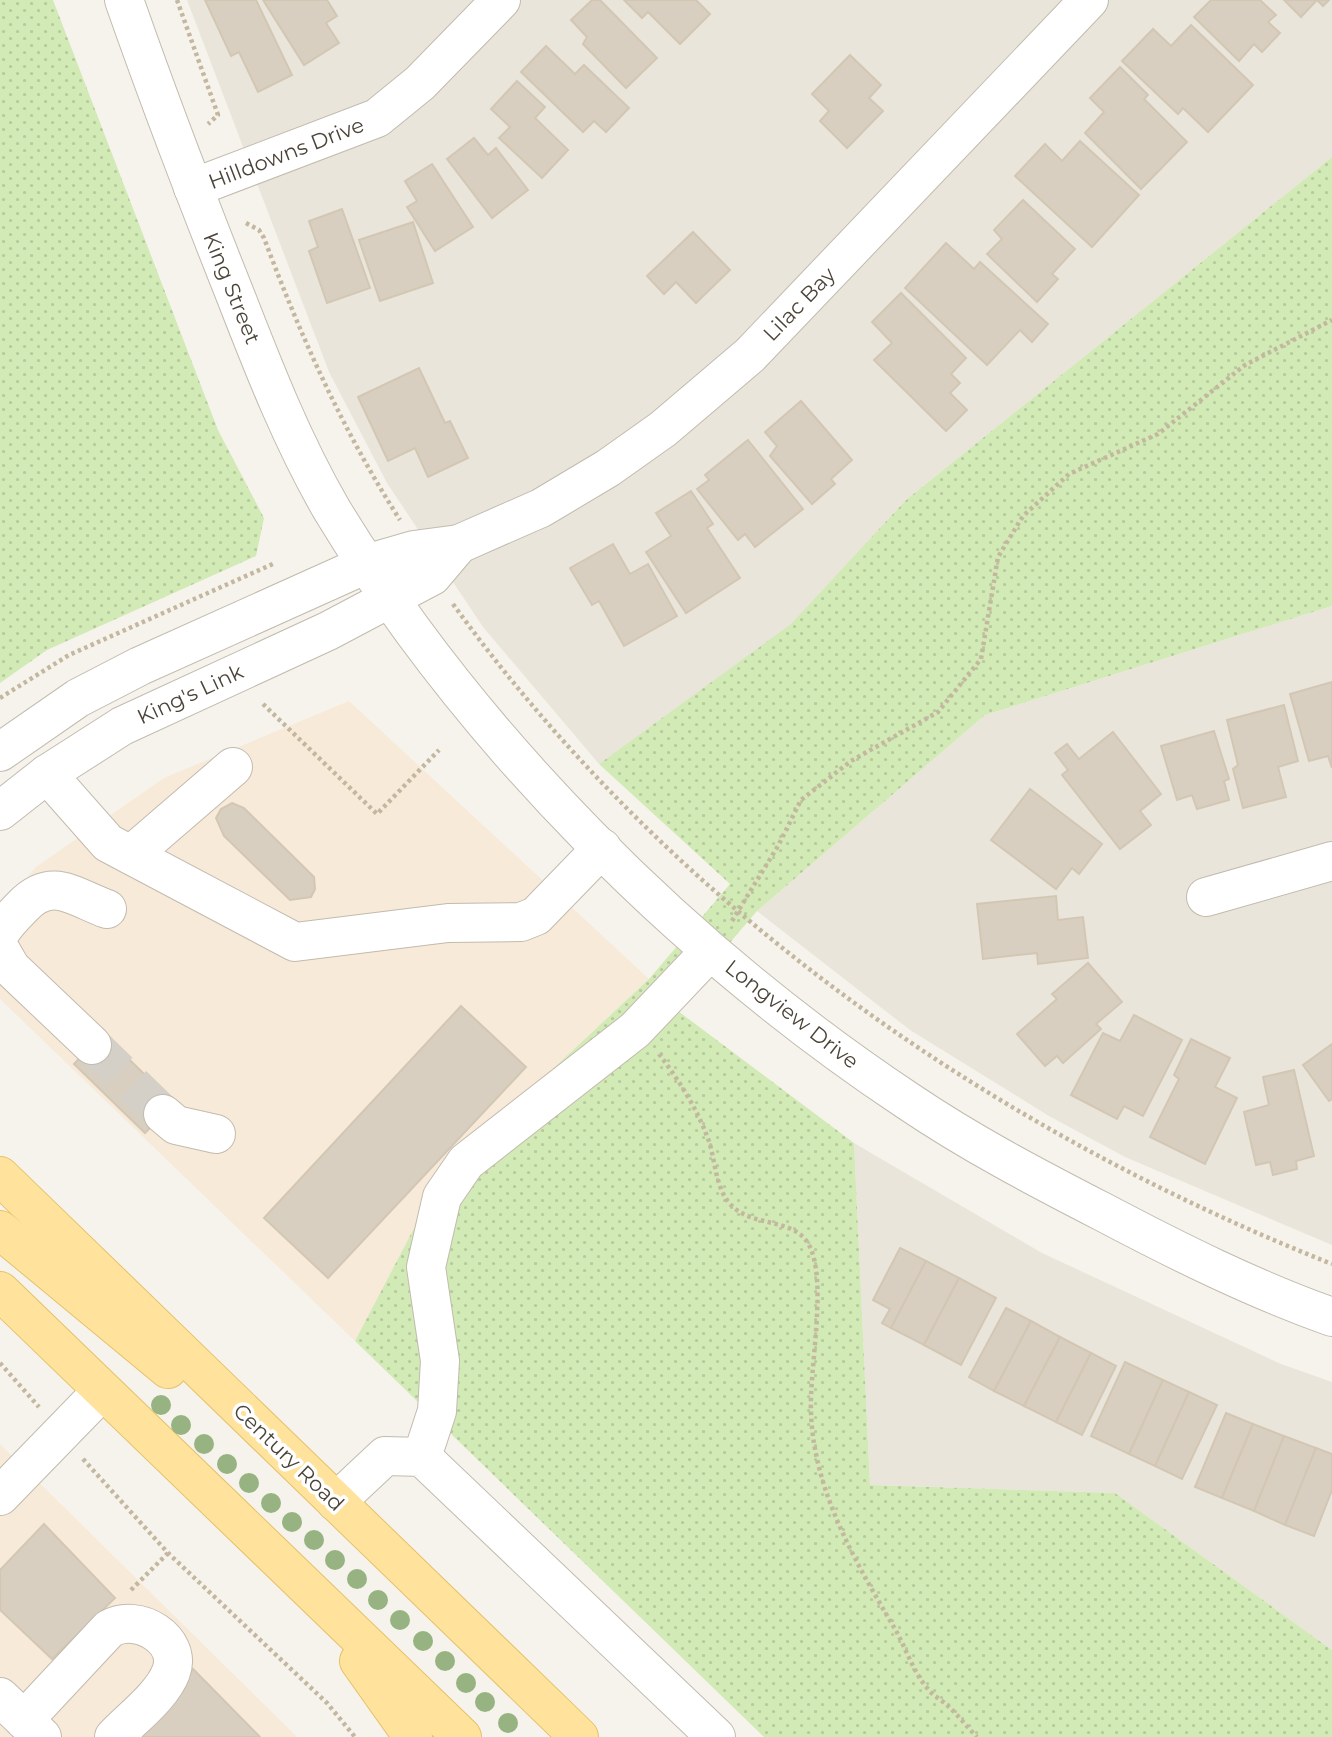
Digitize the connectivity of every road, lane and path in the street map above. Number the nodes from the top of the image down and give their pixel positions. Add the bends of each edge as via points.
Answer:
1 (124, 0) edge
2 (177, 0) edge
3 (500, 0) edge
4 (1089, 0) edge
5 (210, 183) junction
6 (1332, 320) edge
7 (423, 563) junction
8 (369, 564) junction
9 (392, 599) junction
10 (263, 704) dead end
11 (439, 751) dead end
12 (0, 752) edge
13 (233, 767) dead end
14 (47, 774) junction
15 (0, 811) edge
16 (602, 848) junction
17 (131, 855) junction
18 (1332, 861) edge
19 (1206, 897) dead end
20 (107, 909) dead end
21 (738, 913) junction
22 (0, 933) edge
23 (0, 948) edge
24 (710, 951) junction
25 (635, 1030) junction
26 (92, 1045) tunnel mouth
27 (163, 1114) tunnel mouth
28 (216, 1134) dead end
29 (0, 1176) edge
30 (0, 1230) edge
31 (1332, 1264) edge
32 (0, 1291) edge
33 (1332, 1317) edge
34 (0, 1363) edge
35 (102, 1391) junction
36 (61, 1433) junction
37 (422, 1457) junction
38 (325, 1492) junction
39 (0, 1496) edge
40 (305, 1586) junction
41 (22, 1718) edge
42 (114, 1737) edge
43 (355, 1737) edge
44 (413, 1737) edge
45 (462, 1737) edge
46 (579, 1737) edge
47 (716, 1737) edge
48 (977, 1737) edge

1 - 5 street, King Street
2 - 5 path via 218,115 208,123
3 - 5 street, Hilldowns Drive via 420,83 377,118
4 - 7 street, Lilac Bay via 750,355 708,392 608,468 541,508
5 - 7 path via 264,238 344,428
5 - 8 street, King Street via 271,387 331,508
6 - 21 path via 1245,365 1158,434 1069,474 1023,516 998,557 981,659 938,712 851,761 801,800
7 - 8 street, Lilac Bay
7 - 9 street, Lilac Bay
7 - 21 path via 482,644 570,748
8 - 9 street, Longview Drive
8 - 12 street via 140,666 78,698
9 - 14 street, King's Link via 122,726
9 - 16 street, Longview Drive via 487,724
10 - 11 path via 377,814
13 - 17 street
14 - 15 street, King's Link
14 - 17 street via 108,843
16 - 17 street via 536,916 521,922 448,923 295,942
16 - 24 street, Longview Drive
18 - 19 street
20 - 22 street via 43,890 33,895
21 - 24 path
21 - 31 path via 888,1028 1034,1121 1176,1195
23 - 26 street via 10,968
24 - 25 street
24 - 33 street, Longview Drive via 804,1027 909,1102 991,1151 1165,1245
25 - 37 street via 466,1162 442,1197 426,1268 440,1362 436,1411
25 - 48 path via 664,1059 688,1097 708,1138 720,1186 730,1205 747,1218 788,1227 808,1244 817,1295 811,1417 835,1514 921,1680
27 - 28 street via 176,1125
29 - 38 main road, Century Road
30 - 38 main road via 115,1328
32 - 35 main road
34 - 36 path
35 - 36 street
35 - 40 main road
36 - 39 street
36 - 43 path via 167,1553 327,1703
37 - 38 street via 385,1456
37 - 47 street
38 - 46 main road, Century Road
40 - 44 main road
40 - 45 main road
41 - 42 street via 109,1629 121,1622 135,1623 150,1627 161,1638 173,1666 164,1685

